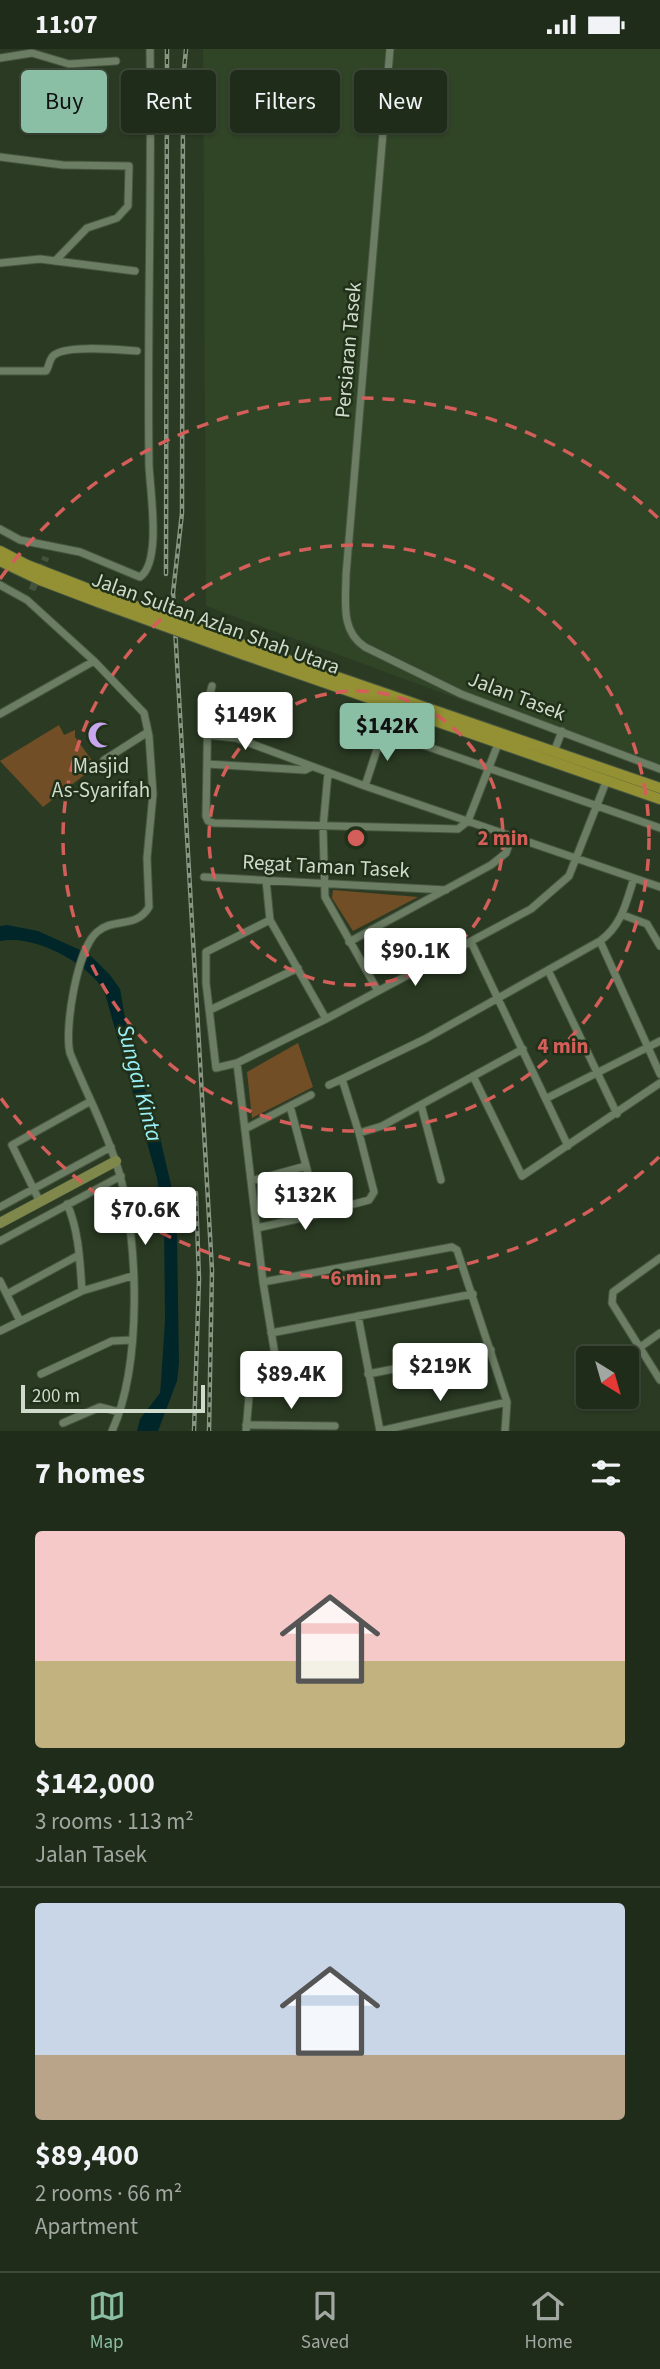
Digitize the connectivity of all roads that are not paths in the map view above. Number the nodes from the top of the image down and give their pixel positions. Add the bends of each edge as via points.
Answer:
1 (150, 49) edge
2 (390, 49) edge
3 (0, 58) edge
4 (116, 61) dead end
5 (0, 157) edge
6 (55, 261) junction
7 (0, 263) edge
8 (135, 271) dead end
9 (137, 351) dead end
10 (0, 371) edge
11 (0, 529) edge
12 (49, 548) junction
13 (0, 551) edge
14 (46, 557) tunnel mouth
15 (0, 561) edge
16 (0, 585) edge
17 (32, 590) tunnel mouth
18 (98, 597) junction
19 (27, 600) junction
20 (365, 647) joint
21 (246, 650) junction
22 (94, 661) junction
23 (212, 686) dead end
24 (0, 714) edge
25 (148, 731) junction
26 (562, 731) junction
27 (207, 735) junction
28 (498, 744) junction
29 (554, 752) junction
30 (286, 758) junction
31 (104, 760) dead end
32 (207, 764) junction
33 (311, 767) junction
34 (281, 768) junction
35 (489, 768) junction
36 (660, 769) edge
37 (328, 773) junction
38 (606, 782) junction
39 (365, 786) junction
40 (660, 788) edge
41 (660, 799) edge
42 (597, 807) junction
43 (468, 821) junction
44 (323, 828) junction
45 (660, 828) edge
46 (512, 836) junction
47 (579, 857) junction
48 (204, 877) dead end
49 (634, 878) junction
50 (266, 880) junction
51 (323, 882) junction
52 (660, 887) edge
53 (446, 890) junction
54 (623, 915) junction
55 (271, 919) junction
56 (600, 941) junction
57 (349, 942) junction
58 (471, 942) junction
59 (660, 946) edge
60 (298, 968) junction
61 (548, 970) junction
62 (378, 991) junction
63 (498, 997) junction
64 (210, 1010) junction
65 (327, 1019) junction
66 (660, 1041) edge
67 (523, 1049) junction
68 (646, 1049) junction
69 (237, 1063) junction
70 (596, 1074) junction
71 (660, 1074) edge
72 (473, 1076) junction
73 (342, 1079) junction
74 (660, 1083) edge
75 (329, 1085) dead end
76 (311, 1095) dead end
77 (547, 1098) junction
78 (90, 1101) junction
79 (421, 1105) junction
80 (290, 1106) junction
81 (617, 1114) junction
82 (245, 1129) junction
83 (359, 1133) junction
84 (568, 1146) junction
85 (111, 1147) junction
86 (116, 1161) junction
87 (306, 1166) junction
88 (121, 1176) junction
89 (442, 1180) dead end
90 (251, 1181) junction
91 (33, 1189) junction
92 (40, 1202) junction
93 (67, 1204) junction
94 (355, 1204) dead end
95 (0, 1207) edge
96 (346, 1208) dead end
97 (319, 1214) junction
98 (0, 1223) edge
99 (257, 1228) junction
100 (0, 1241) edge
101 (79, 1255) junction
102 (660, 1258) edge
103 (132, 1276) junction
104 (0, 1281) edge
105 (263, 1282) junction
106 (82, 1291) junction
107 (7, 1294) junction
108 (473, 1294) junction
109 (358, 1316) junction
110 (20, 1321) junction
111 (0, 1331) edge
112 (271, 1333) junction
113 (660, 1333) edge
114 (132, 1340) junction
115 (638, 1346) edge
116 (639, 1348) joint
117 (491, 1350) junction
118 (277, 1367) junction
119 (336, 1368) dead end
120 (41, 1374) dead end
121 (368, 1374) junction
122 (660, 1380) edge
123 (507, 1402) junction
124 (119, 1412) junction
125 (63, 1423) dead end
126 (335, 1426) dead end
127 (246, 1428) edge
128 (111, 1431) edge
129 (380, 1431) edge
130 (505, 1431) edge

1 - 12 street via 150,568 140,577 79,552
2 - 20 street, Persiaran Tasek via 346,575 347,625 355,641
3 - 4 street via 32,53 69,64
5 - 6 street via 131,168 128,206 117,218 87,228
6 - 7 street
6 - 8 street
9 - 10 street via 83,349 51,357 46,371
11 - 12 street
12 - 14 street
13 - 18 main road, Jalan Sultan Azlan Shah Utara
15 - 18 main road, Jalan Sultan Azlan Shah Utara via 40,580
16 - 19 street
17 - 19 street
18 - 21 main road, Jalan Sultan Azlan Shah Utara, bridge
19 - 22 street
20 - 26 street, Jalan Tasek via 461,694
21 - 28 main road, Jalan Sultan Azlan Shah Utara
21 - 29 main road, Jalan Sultan Azlan Shah Utara
22 - 24 street
22 - 25 street via 144,712
23 - 27 street
25 - 31 street
25 - 78 street via 153,794 146,858 149,907 136,921 97,932 78,975 67,1035
26 - 29 street
26 - 36 street, Jalan Tasek
27 - 30 street via 236,738
27 - 32 street
28 - 35 street
28 - 38 main road, Jalan Sultan Azlan Shah Utara
29 - 40 main road, Jalan Sultan Azlan Shah Utara
30 - 33 street
30 - 34 street
32 - 34 street
32 - 44 street via 208,821
33 - 34 street
33 - 37 street
35 - 39 street via 383,731
35 - 42 street
35 - 43 street
37 - 39 street
37 - 44 street
38 - 41 main road, Jalan Sultan Azlan Shah Utara
38 - 42 street
39 - 43 street
42 - 45 street
42 - 47 street
43 - 44 street via 453,830
43 - 46 street
44 - 51 street
46 - 47 street
46 - 53 street via 502,857
47 - 49 street
47 - 58 street via 567,879 531,909
48 - 50 street, Regat Taman Tasek
49 - 52 street
49 - 54 street
50 - 51 street, Regat Taman Tasek
50 - 55 street
51 - 53 street, Regat Taman Tasek
51 - 57 street via 325,897
53 - 57 street
54 - 56 street
54 - 59 street via 647,924
55 - 60 street
55 - 64 street via 206,952
56 - 61 street
56 - 68 street
57 - 62 street
58 - 62 street
58 - 63 street
60 - 64 street
60 - 65 street
61 - 63 street
61 - 70 street
62 - 65 street
63 - 67 street
63 - 73 street
64 - 69 street via 216,1068
65 - 69 street
66 - 68 street
67 - 72 street
67 - 77 street
68 - 70 street
68 - 71 street
69 - 82 street
70 - 77 street
70 - 81 street
72 - 79 street
72 - 84 street via 522,1176
73 - 75 street
73 - 83 street
74 - 81 street
76 - 80 street
77 - 84 street
78 - 85 street
78 - 91 street via 12,1144
79 - 83 street
79 - 89 street
80 - 82 street
80 - 87 street
81 - 84 street
82 - 90 street
83 - 94 street via 374,1192 369,1200
85 - 86 street
85 - 91 street
86 - 88 street
86 - 92 street
87 - 90 street
87 - 97 street
88 - 93 street
88 - 103 street
90 - 99 street
91 - 92 street
91 - 95 street
92 - 98 street
93 - 100 street
93 - 101 street
96 - 97 street
97 - 99 street
99 - 105 street
101 - 106 street
101 - 107 street
102 - 115 street via 613,1292 612,1303
103 - 106 street
103 - 114 street
104 - 107 street
105 - 108 street via 452,1247
105 - 112 street
106 - 110 street
107 - 110 street
108 - 109 street
108 - 117 street
109 - 112 street
109 - 121 street
110 - 111 street
112 - 118 street
113 - 116 street
114 - 120 street via 112,1341
114 - 124 street via 132,1363
116 - 122 street
117 - 121 street
117 - 123 street
118 - 119 street
118 - 127 street via 255,1369 251,1374
121 - 129 street
123 - 129 street
123 - 130 street
124 - 125 street via 100,1407
124 - 128 street
126 - 127 street

